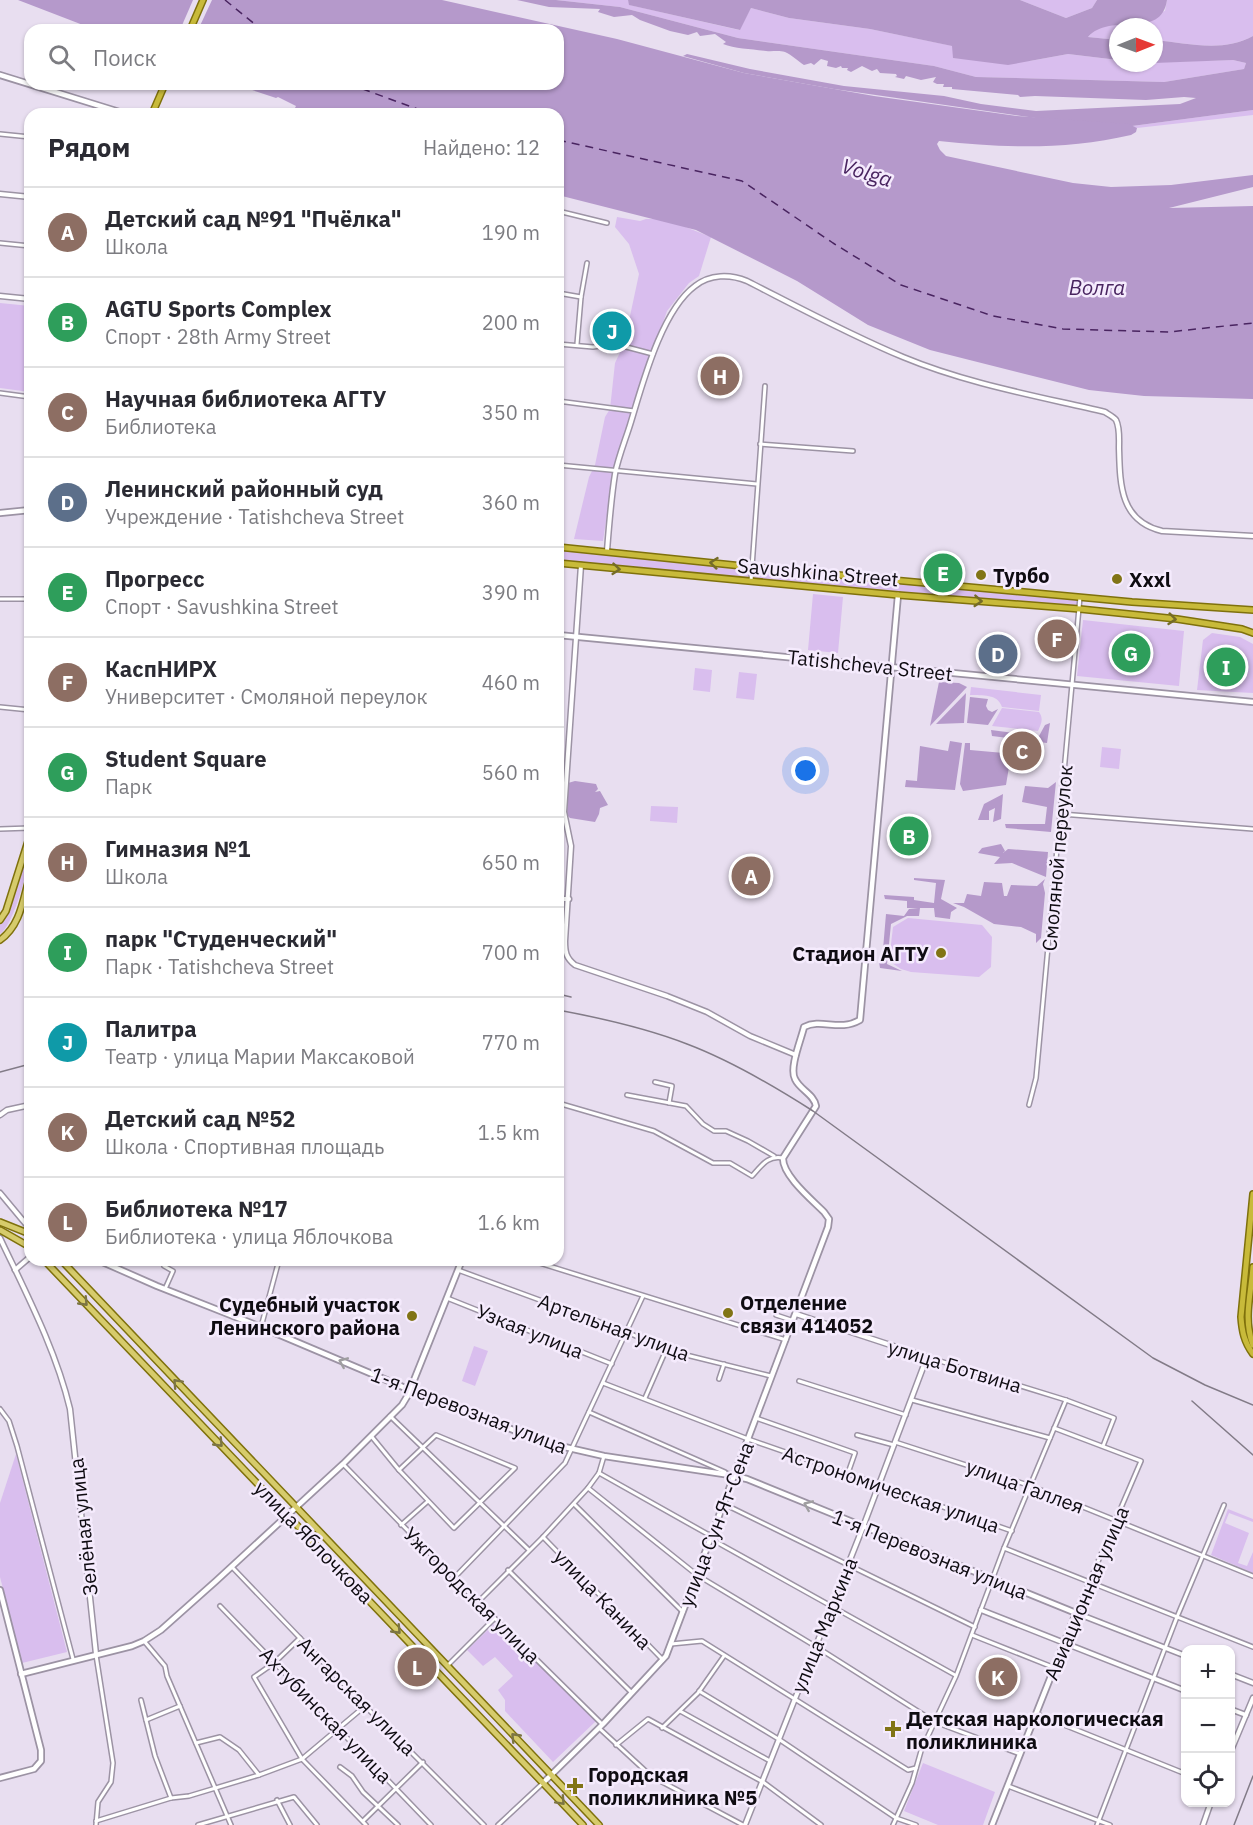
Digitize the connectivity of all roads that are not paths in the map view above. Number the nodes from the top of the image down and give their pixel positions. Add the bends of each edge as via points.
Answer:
1 (203, 0) edge
2 (193, 24) edge
3 (0, 75) edge
4 (24, 83) edge
5 (48, 90) edge
6 (162, 90) edge
7 (105, 108) edge
8 (155, 108) edge
9 (0, 134) edge
10 (24, 136) edge
11 (0, 194) edge
12 (24, 196) edge
13 (564, 212) edge
14 (607, 223) dead end
15 (0, 243) edge
16 (24, 245) edge
17 (587, 263) dead end
18 (564, 294) edge
19 (0, 296) edge
20 (581, 297) junction
21 (24, 298) edge
22 (564, 344) edge
23 (577, 345) junction
24 (653, 354) junction
25 (765, 386) dead end
26 (0, 393) edge
27 (24, 396) edge
28 (564, 402) edge
29 (634, 411) junction
30 (760, 444) junction
31 (853, 451) dead end
32 (564, 466) edge
33 (615, 471) junction
34 (758, 484) junction
35 (24, 512) edge
36 (0, 513) edge
37 (1253, 536) edge
38 (564, 547) edge
39 (607, 551) junction
40 (564, 564) edge
41 (581, 566) junction
42 (752, 567) junction
43 (750, 581) junction
44 (898, 595) junction
45 (1080, 597) junction
46 (0, 599) edge
47 (24, 599) edge
48 (1079, 609) junction
49 (1253, 610) edge
50 (1253, 633) edge
51 (564, 636) edge
52 (574, 637) junction
53 (892, 666) junction
54 (1072, 685) junction
55 (1253, 702) edge
56 (0, 707) edge
57 (24, 709) edge
58 (1061, 814) junction
59 (24, 828) edge
60 (0, 829) edge
61 (1253, 829) edge
62 (24, 854) edge
63 (24, 896) edge
64 (564, 899) edge
65 (568, 899) junction
66 (0, 920) edge
67 (0, 940) edge
68 (796, 1055) junction
69 (655, 1082) dead end
70 (627, 1095) dead end
71 (669, 1102) junction
72 (564, 1105) edge
73 (1029, 1105) dead end
74 (24, 1107) edge
75 (0, 1115) edge
76 (774, 1156) junction
77 (783, 1158) junction
78 (0, 1193) edge
79 (1253, 1194) edge
80 (1252, 1210) edge
81 (24, 1221) edge
82 (0, 1222) edge
83 (0, 1230) edge
84 (24, 1232) edge
85 (0, 1238) edge
86 (24, 1244) edge
87 (24, 1262) edge
88 (50, 1266) edge
89 (67, 1266) edge
90 (117, 1266) edge
91 (164, 1266) edge
92 (277, 1266) edge
93 (460, 1266) edge
94 (549, 1266) edge
95 (1253, 1267) edge
96 (15, 1270) junction
97 (458, 1270) junction
98 (165, 1289) junction
99 (643, 1296) junction
100 (447, 1299) junction
101 (796, 1314) junction
102 (776, 1315) dead end
103 (794, 1321) junction
104 (261, 1327) junction
105 (627, 1332) junction
106 (786, 1340) junction
107 (1253, 1345) edge
108 (666, 1350) junction
109 (1253, 1354) edge
110 (927, 1357) junction
111 (724, 1363) junction
112 (612, 1364) junction
113 (772, 1377) junction
114 (720, 1379) dead end
115 (799, 1381) dead end
116 (603, 1383) junction
117 (410, 1390) junction
118 (645, 1398) junction
119 (912, 1400) junction
120 (1066, 1400) junction
121 (0, 1410) edge
122 (590, 1412) junction
123 (906, 1415) junction
124 (390, 1416) junction
125 (756, 1418) junction
126 (1054, 1428) junction
127 (857, 1434) dead end
128 (372, 1437) junction
129 (748, 1438) junction
130 (1050, 1438) junction
131 (894, 1443) junction
132 (1103, 1446) junction
133 (424, 1447) junction
134 (572, 1450) junction
135 (604, 1456) junction
136 (343, 1464) junction
137 (399, 1470) junction
138 (599, 1473) junction
139 (848, 1473) junction
140 (732, 1475) junction
141 (879, 1484) junction
142 (1031, 1486) junction
143 (588, 1488) junction
144 (427, 1502) junction
145 (480, 1502) junction
146 (574, 1504) junction
147 (723, 1504) junction
148 (1224, 1505) dead end
149 (295, 1508) junction
150 (288, 1515) junction
151 (1116, 1520) junction
152 (401, 1525) junction
153 (505, 1526) junction
154 (863, 1527) junction
155 (1012, 1531) junction
156 (543, 1537) junction
157 (711, 1537) junction
158 (1004, 1548) junction
159 (529, 1550) junction
160 (1203, 1556) junction
161 (848, 1565) junction
162 (232, 1567) junction
163 (508, 1570) junction
164 (697, 1575) junction
165 (1253, 1576) edge
166 (454, 1578) junction
167 (992, 1580) junction
168 (1089, 1583) junction
169 (0, 1590) edge
170 (478, 1602) junction
171 (220, 1606) dead end
172 (831, 1607) junction
173 (981, 1610) junction
174 (683, 1612) junction
175 (1076, 1613) junction
176 (1177, 1617) junction
177 (495, 1618) junction
178 (975, 1627) junction
179 (972, 1635) junction
180 (300, 1638) junction
181 (144, 1641) junction
182 (1065, 1643) junction
183 (671, 1644) junction
184 (815, 1646) junction
185 (1253, 1647) edge
186 (1165, 1648) junction
187 (96, 1654) junction
188 (1181, 1654) edge
189 (724, 1656) junction
190 (73, 1659) junction
191 (663, 1660) junction
192 (274, 1663) junction
193 (447, 1666) junction
194 (1054, 1668) junction
195 (21, 1674) junction
196 (956, 1676) junction
197 (1235, 1676) edge
198 (1153, 1678) junction
199 (1253, 1683) edge
200 (1181, 1689) edge
201 (699, 1691) junction
202 (632, 1693) junction
203 (1253, 1698) edge
204 (141, 1700) dead end
205 (795, 1700) junction
206 (180, 1706) junction
207 (365, 1706) junction
208 (680, 1711) junction
209 (1235, 1711) edge
210 (1036, 1714) junction
211 (1246, 1715) junction
212 (146, 1720) junction
213 (935, 1722) junction
214 (601, 1726) junction
215 (339, 1728) junction
216 (662, 1728) junction
217 (780, 1740) junction
218 (195, 1743) junction
219 (616, 1745) junction
220 (1126, 1749) junction
221 (1230, 1753) edge
222 (1020, 1754) junction
223 (302, 1759) junction
224 (771, 1761) junction
225 (423, 1762) junction
226 (340, 1767) dead end
227 (916, 1768) junction
228 (1181, 1772) edge
229 (259, 1775) junction
230 (552, 1775) junction
231 (0, 1778) edge
232 (763, 1782) junction
233 (543, 1783) junction
234 (1008, 1786) junction
235 (215, 1788) junction
236 (397, 1788) junction
237 (171, 1798) junction
238 (277, 1800) junction
239 (378, 1806) junction
240 (1210, 1807) edge
241 (227, 1815) junction
242 (896, 1818) junction
243 (1098, 1820) junction
244 (363, 1821) junction
245 (96, 1823) edge
246 (198, 1825) edge
247 (231, 1825) edge
248 (290, 1825) edge
249 (316, 1825) edge
250 (366, 1825) edge
251 (398, 1825) edge
252 (431, 1825) edge
253 (484, 1825) edge
254 (498, 1825) edge
255 (583, 1825) edge
256 (599, 1825) edge
257 (744, 1825) edge
258 (821, 1825) edge
259 (893, 1825) edge
260 (916, 1825) edge
261 (992, 1825) edge
262 (1096, 1825) edge
263 (1110, 1825) edge
264 (1203, 1825) edge

1 - 2 highway
3 - 4 main road
5 - 7 main road
6 - 8 highway
9 - 10 street
11 - 12 street
13 - 14 street
15 - 16 street
17 - 20 street
18 - 20 street
19 - 21 street
20 - 23 street
22 - 23 street
23 - 24 street via 615,344
24 - 29 street
24 - 37 street via 673,313 694,286 717,277 738,277 903,357 1025,395 1105,412 1117,425 1121,488 1136,519 1148,528 1162,531
25 - 30 street
26 - 27 street
28 - 29 street
29 - 33 street
30 - 31 street
30 - 34 street
32 - 33 street
33 - 34 street
33 - 39 street
34 - 42 street
35 - 36 main road
38 - 39 highway, Savushkina Street
42 -> 39 highway, Savushkina Street
40 - 41 highway, Savushkina Street
41 -> 43 highway, Savushkina Street
41 - 52 street
42 - 43 street
42 - 45 highway, Savushkina Street
43 - 44 highway, Savushkina Street
44 -> 48 highway, Savushkina Street
44 - 53 main road
45 - 48 street, Смоляной переулок
45 - 49 highway, Savushkina Street
46 - 47 street
48 -> 50 highway, Savushkina Street via 1177,619
48 - 54 street, Смоляной переулок
51 - 52 main road, Tatishcheva Street
52 - 53 main road, Tatishcheva Street
52 - 65 street via 564,812 571,846
53 - 54 main road, Tatishcheva Street
53 - 68 main road via 860,1020 846,1026 811,1023 804,1027
54 - 55 main road, Tatishcheva Street
54 - 58 street, Смоляной переулок
56 - 57 street
58 - 61 street
58 - 73 street, Смоляной переулок via 1036,1078
59 - 60 street
62 - 66 main road
63 - 67 main road via 13,928
64 - 65 street
65 - 68 street via 565,951 575,965 707,1012
68 - 77 main road via 794,1078 816,1106
69 - 71 street via 672,1086
70 - 71 street
71 - 76 street via 686,1106 714,1131 726,1131
72 - 76 street via 654,1131 713,1163 730,1163 752,1176
74 - 75 street
76 - 77 street
77 - 101 main road, улица Сун Ят-Сена via 787,1173 829,1219
78 - 81 street
79 - 80 highway
80 - 109 highway via 1241,1317
82 - 84 main road
83 - 86 main road
85 - 96 street, Зелёная улица
87 - 96 street
88 -> 150 main road, улица Яблочкова
149 -> 89 main road, улица Яблочкова
90 - 98 main road, 1-я Перевозная улица
91 - 98 street via 173,1270
92 - 104 street
93 - 97 main road
94 - 99 street
95 - 107 highway via 1247,1317
96 - 187 street, Зелёная улица via 67,1395
97 - 100 main road
97 - 105 street, Артельная улица
98 - 104 main road, 1-я Перевозная улица
99 - 105 street
99 - 106 street
100 - 112 street, Узкая улица
100 - 117 main road
101 - 103 main road, улица Сун Ят-Сена
101 - 110 street, улица Ботвина
102 - 103 street
103 - 106 main road, улица Сун Ят-Сена
117 -> 104 main road, 1-я Перевозная улица
105 - 108 street, Артельная улица
105 - 112 street
106 - 113 main road, улица Сун Ят-Сена
108 - 111 street, Артельная улица
108 - 118 street
110 - 119 street, улица Маркина
110 - 120 street, улица Ботвина
111 - 113 street, Артельная улица
111 - 114 street
112 - 116 street
113 - 125 main road, улица Сун Ят-Сена
115 - 123 street
116 - 118 street, Астрономическая улица
116 - 122 street
117 - 124 main road
117 - 134 main road, 1-я Перевозная улица
118 - 129 street, Астрономическая улица
119 - 123 street, улица Маркина
119 - 130 street
120 - 126 street
120 - 132 street, улица Ботвина via 1114,1418
121 - 190 street via 9,1421 17,1446
122 - 134 street
122 - 140 street
123 - 131 street, улица Маркина
124 - 128 main road
124 - 133 street
125 - 129 main road, улица Сун Ят-Сена
125 - 139 street via 855,1453
126 - 130 street
126 - 132 street
127 - 131 street, улица Галлея
128 - 136 main road
128 - 137 street
129 - 139 street, Астрономическая улица
129 - 140 main road, улица Сун Ят-Сена
130 - 142 street
131 - 141 street, улица Маркина
131 - 142 street, улица Галлея
132 - 151 street, Авиационная улица via 1141,1461
133 - 137 street
133 - 145 street
133 - 145 street via 436,1435 515,1468
134 - 135 main road, 1-я Перевозная улица
134 - 153 street via 565,1463
135 - 138 street
135 - 140 main road, 1-я Перевозная улица
136 - 149 main road
136 - 152 street, Ужгородская улица
137 - 144 street
138 - 143 street
138 - 157 street
139 - 141 street, Астрономическая улица
140 - 147 main road, улица Сун Ят-Сена
154 -> 140 main road, 1-я Перевозная улица
141 - 154 street, улица Маркина
141 - 155 street, Астрономическая улица
142 - 151 street, улица Галлея
142 - 155 street
143 - 146 street
143 - 164 street
144 - 145 street via 454,1528
144 - 152 street
145 - 153 street
146 - 156 street
146 - 174 street
147 - 157 main road, улица Сун Ят-Сена
147 - 161 street
148 - 160 street
149 - 150 main road
149 - 193 main road, улица Яблочкова
150 - 162 main road
150 -> 233 main road, улица Яблочкова
151 - 160 street, улица Галлея
151 - 168 street, Авиационная улица
152 - 166 street, Ужгородская улица
153 - 159 street
153 - 166 street
154 - 161 street, улица Маркина
154 - 167 main road, 1-я Перевозная улица
155 - 158 street
156 - 159 street
156 - 191 street, улица Канина
157 - 164 main road, улица Сун Ят-Сена
157 - 172 street
158 - 167 street
158 - 168 street, Астрономическая улица
159 - 163 street
160 - 165 street, улица Галлея
160 - 176 street
161 - 172 street, улица Маркина
161 - 178 street
162 - 180 street, Ангарская улица
162 - 181 main road
163 - 170 street
163 - 202 street
164 - 174 main road, улица Сун Ят-Сена
164 - 184 street
166 - 170 street, Ужгородская улица
167 - 173 street
167 - 175 main road, 1-я Перевозная улица
168 - 175 street, Авиационная улица
168 - 176 street, Астрономическая улица
169 - 195 main road
170 - 177 street, Ужгородская улица
171 - 192 street, Ахтубинская улица
172 - 184 street, улица Маркина
172 - 196 street
173 - 178 street
173 - 182 street
174 - 183 main road, улица Сун Ят-Сена
175 - 182 main road, Авиационная улица
175 - 186 street, 1-я Перевозная улица
176 - 185 street, Астрономическая улица
176 - 186 street
177 - 193 street
177 - 214 street, Ужгородская улица
178 - 179 street
179 - 194 street
179 - 196 street
180 - 192 street
180 - 207 street, Ангарская улица
181 - 187 main road
181 - 206 street via 165,1666
182 - 194 main road, Авиационная улица
182 - 198 street
183 - 189 street via 702,1641
183 - 191 main road, улица Сун Ят-Сена
184 - 205 street, улица Маркина
184 - 213 street
186 - 188 street, 1-я Перевозная улица
186 - 198 street
187 - 190 main road
187 - 245 street, Зелёная улица via 113,1763 111,1782 98,1802
189 - 201 street
189 - 205 street
190 - 195 main road
191 - 202 main road, улица Сун Ят-Сена
192 - 215 street, Ахтубинская улица
192 - 223 street via 254,1677
230 -> 193 main road, улица Яблочкова
194 - 210 main road, Авиационная улица
195 - 231 main road via 41,1761 34,1769
196 - 213 street
197 - 199 street
198 - 200 street
198 - 220 street
201 - 208 street
201 - 217 street
202 - 214 main road, улица Сун Ят-Сена
203 - 211 street
204 - 212 street
205 - 217 street, улица Маркина
205 - 227 street via 908,1770
206 - 212 street
206 - 218 street
207 - 215 street
207 - 225 street, Ангарская улица
208 - 216 street
208 - 224 street
209 - 211 street
210 - 220 street
210 - 222 main road, Авиационная улица
211 - 221 street
212 - 237 street
213 - 222 street
213 - 227 street
214 - 219 street, Ужгородская улица
214 - 230 main road, улица Сун Ят-Сена
215 - 223 street
215 - 236 street, Ахтубинская улица
216 - 219 street via 648,1719
216 - 232 street
217 - 224 street, улица Маркина
217 - 242 street
218 - 229 street via 220,1737 239,1750
218 - 235 street
219 - 257 street, Ужгородская улица via 651,1776
220 - 228 street
220 - 243 street
222 - 234 main road, Авиационная улица
223 - 229 street
223 - 244 street
224 - 232 street, улица Маркина
225 - 236 street
225 - 253 street, Ангарская улица
226 - 239 street
227 - 242 street
229 - 235 street
230 - 233 main road, улица Сун Ят-Сена
230 - 256 main road, улица Яблочкова
232 - 257 street, улица Маркина
232 - 258 street
233 - 254 street
233 -> 255 main road, улица Яблочкова
234 - 243 street
234 - 261 main road, Авиационная улица
235 - 237 street
235 - 241 street
236 - 239 street
236 - 252 street, Ахтубинская улица
237 - 245 street
238 - 241 street
238 - 248 street
238 - 249 street via 294,1797
239 - 244 street
239 - 251 street
240 - 264 street
241 - 246 street
241 - 247 street
242 - 259 street
242 - 260 street
243 - 262 street
243 - 263 street
244 - 250 street

